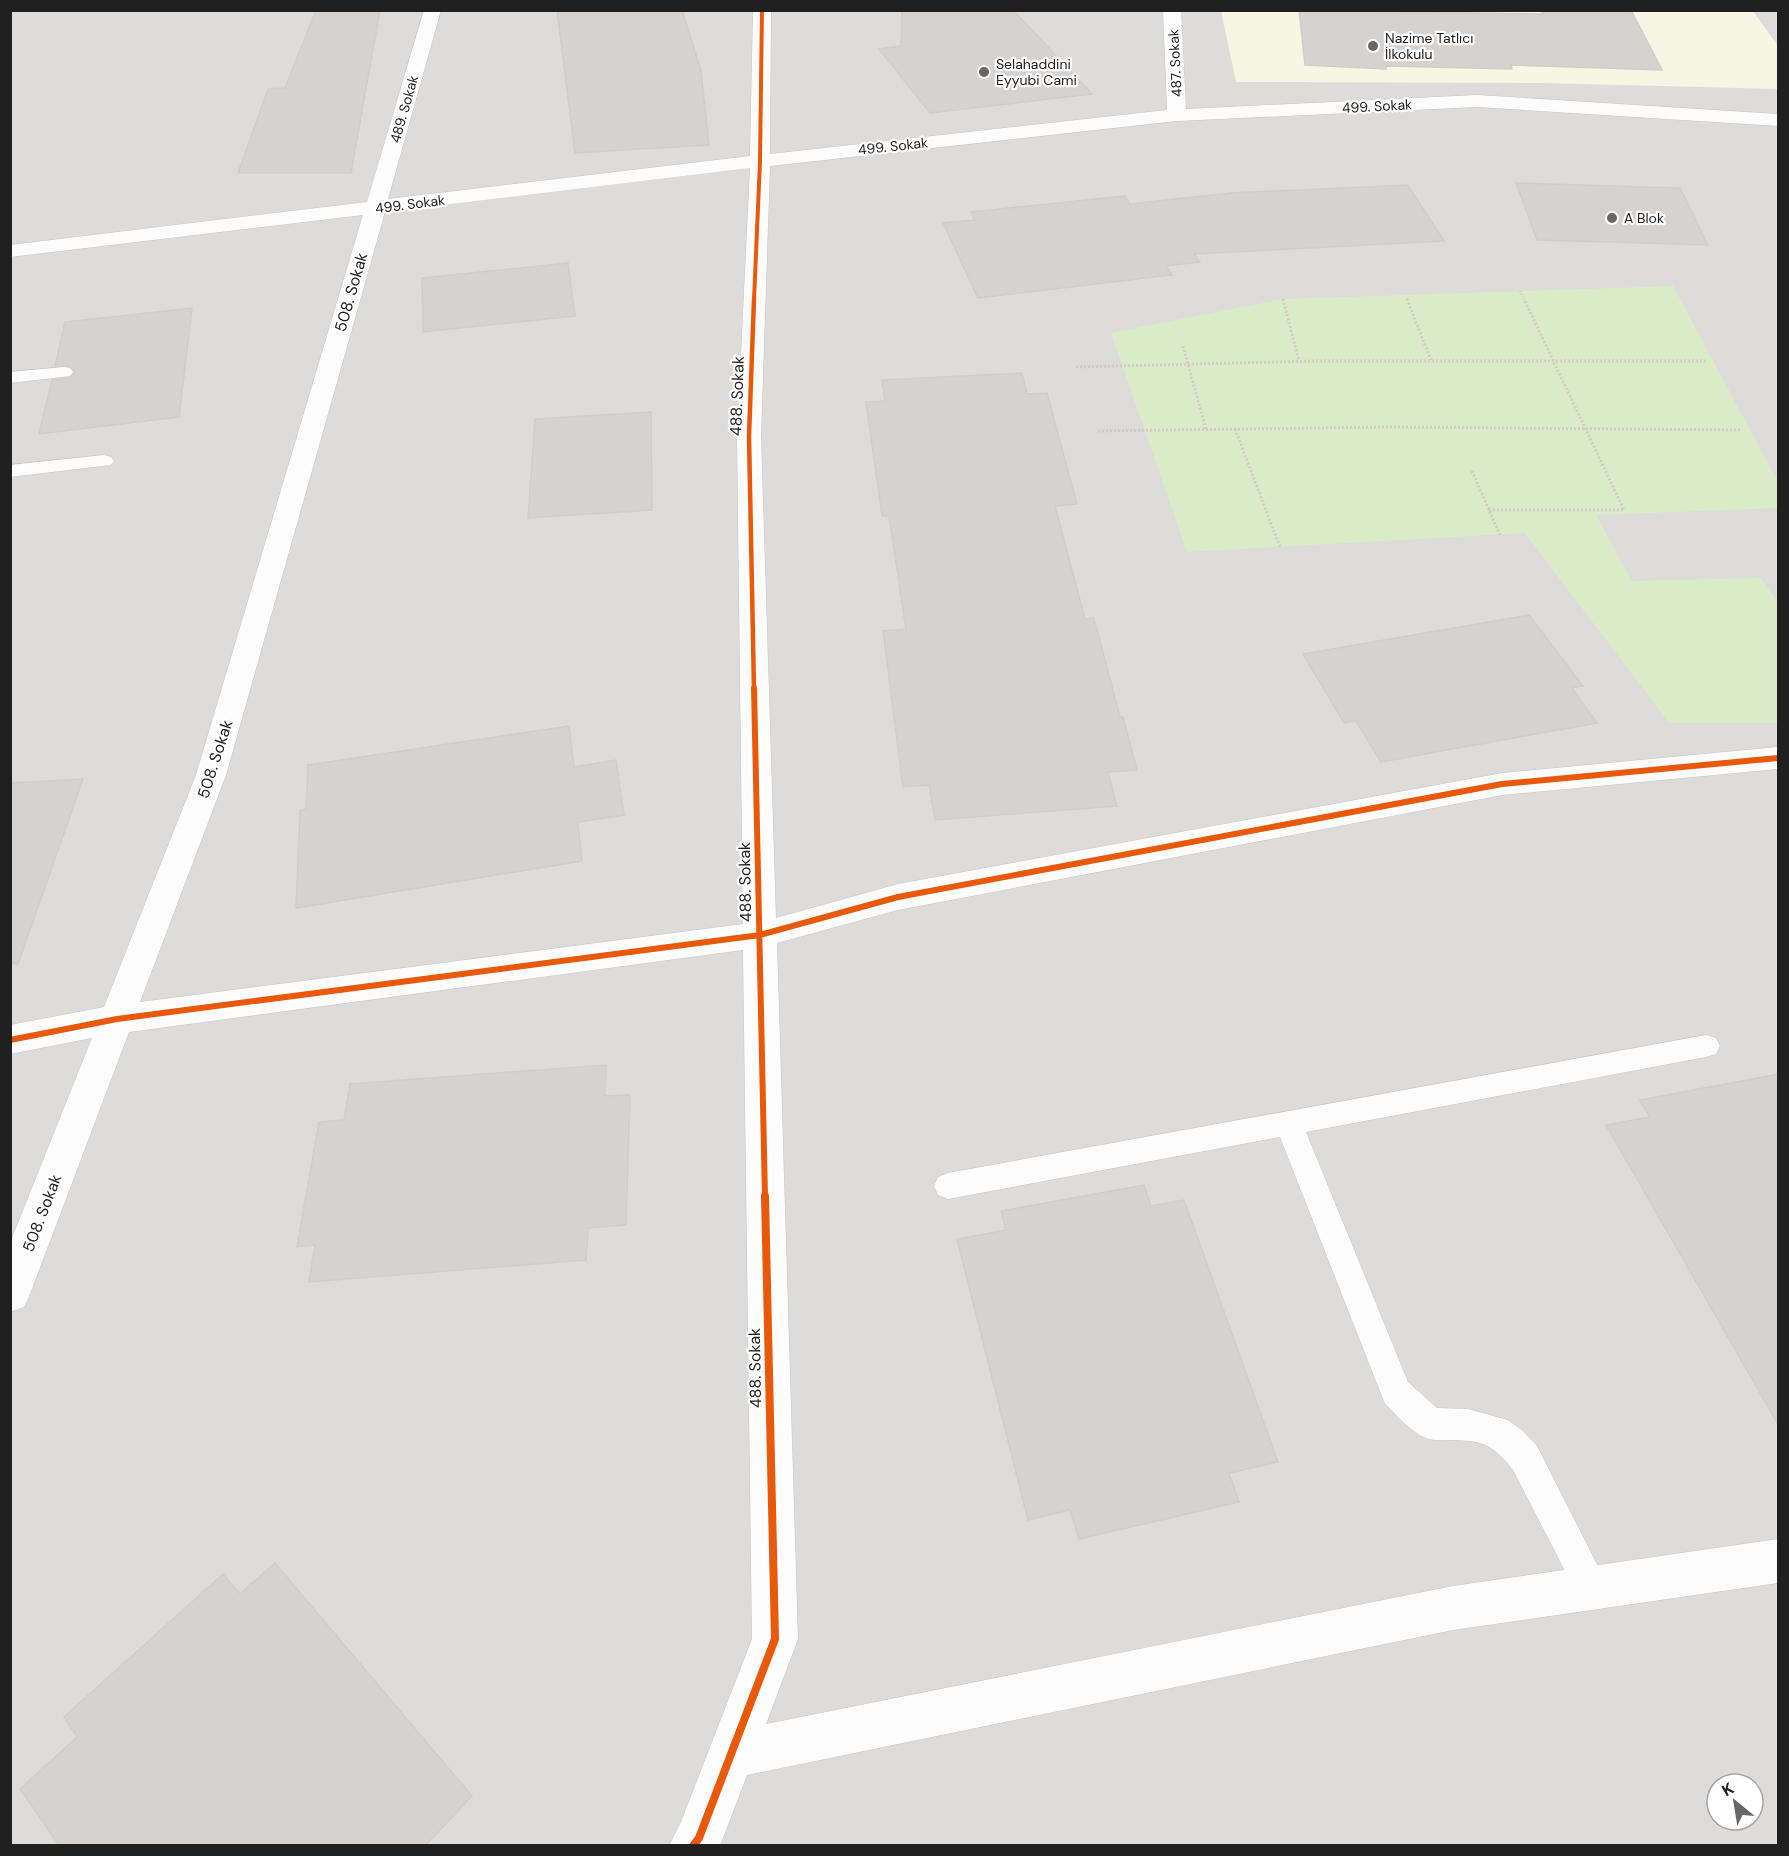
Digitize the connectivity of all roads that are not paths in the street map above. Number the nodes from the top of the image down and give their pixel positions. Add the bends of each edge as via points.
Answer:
1 (433, 10) edge
2 (762, 10) edge
3 (1172, 10) edge
4 (1177, 115) junction
5 (1779, 120) edge
6 (760, 161) junction
7 (376, 208) junction
8 (10, 251) edge
9 (64, 372) dead end
10 (10, 378) edge
11 (104, 461) dead end
12 (10, 471) edge
13 (1779, 758) edge
14 (760, 935) junction
15 (117, 1019) junction
16 (10, 1040) edge
17 (1706, 1046) dead end
18 (1288, 1122) junction
19 (948, 1186) dead end
20 (10, 1294) edge
21 (1779, 1561) edge
22 (1592, 1588) junction
23 (730, 1755) junction
24 (693, 1845) edge

1 - 7 street, 489. Sokak
2 - 6 street, 488. Sokak
3 - 4 street, 487. Sokak
4 - 5 street, 499. Sokak via 1477,101
4 - 6 street, 499. Sokak
6 - 7 street, 499. Sokak
6 - 14 street, 488. Sokak via 749,436
7 - 8 street, 499. Sokak
7 - 15 street, 508. Sokak via 212,775
9 - 10 lane
11 - 12 lane
13 - 14 street via 1502,784 897,897
14 - 15 street
14 - 23 street, 488. Sokak via 775,1639
15 - 16 street
15 - 20 street, 508. Sokak
17 - 18 lane
18 - 19 lane
18 - 22 lane via 1396,1393 1431,1424 1497,1431 1512,1442 1525,1458
21 - 22 street
22 - 23 street via 1453,1608
23 - 24 street, 488. Sokak

